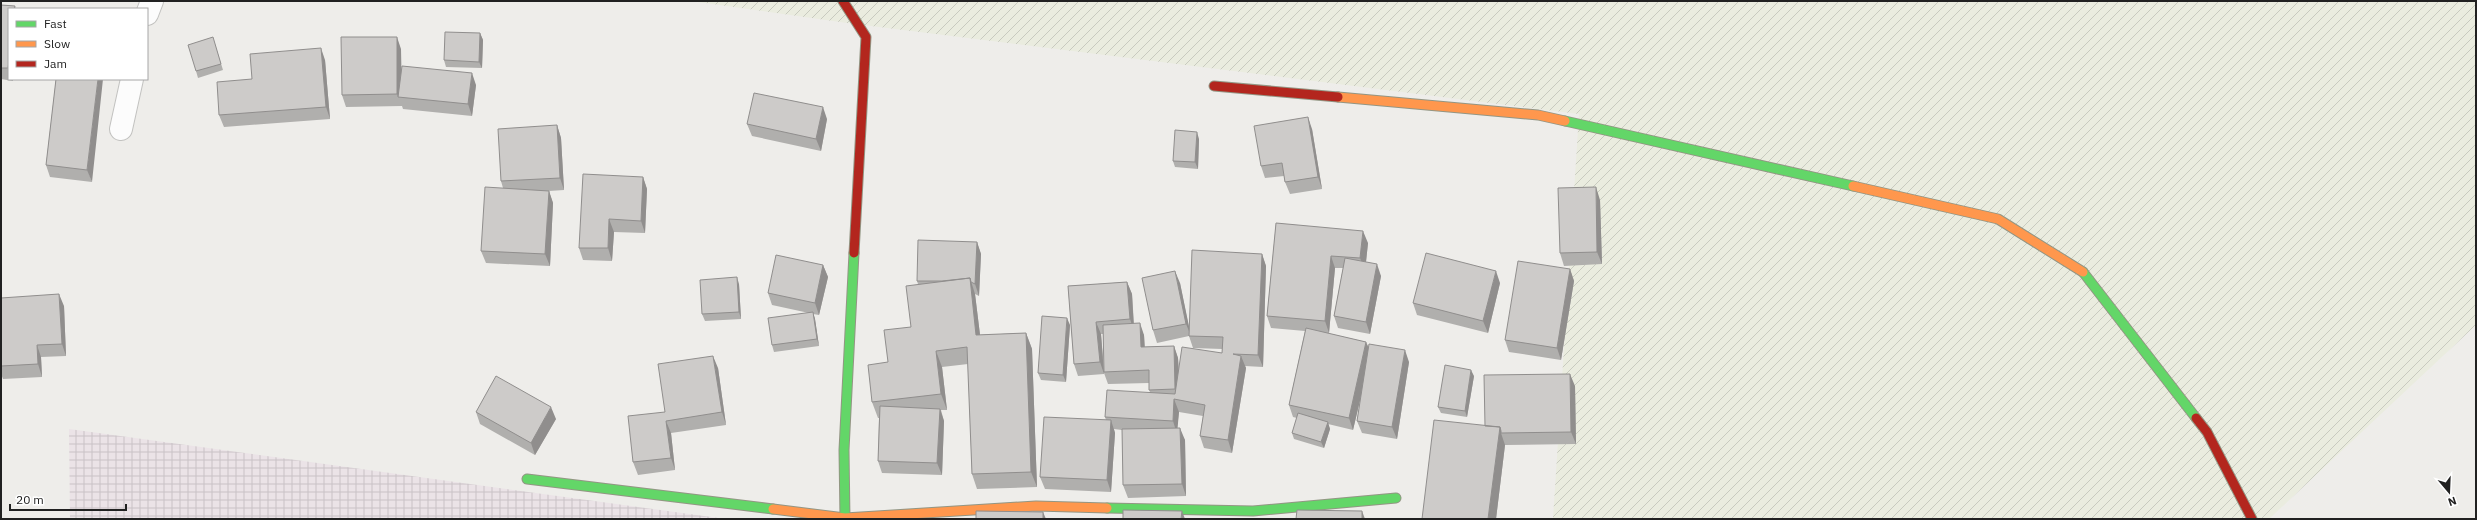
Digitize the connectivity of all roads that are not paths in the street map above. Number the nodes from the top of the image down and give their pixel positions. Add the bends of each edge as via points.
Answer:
1 (152, 1) edge
2 (843, 1) edge
3 (148, 11) edge
4 (132, 80) edge
5 (1214, 86) dead end
6 (121, 129) dead end
7 (527, 479) dead end
8 (1396, 498) dead end
9 (845, 518) edge
10 (2252, 519) edge

1 - 3 street
2 - 9 street via 866,37 844,450
4 - 6 street
5 - 10 street via 1538,114 1998,219 2085,273 2207,432
7 - 9 street
8 - 9 street via 1253,511 1036,506

